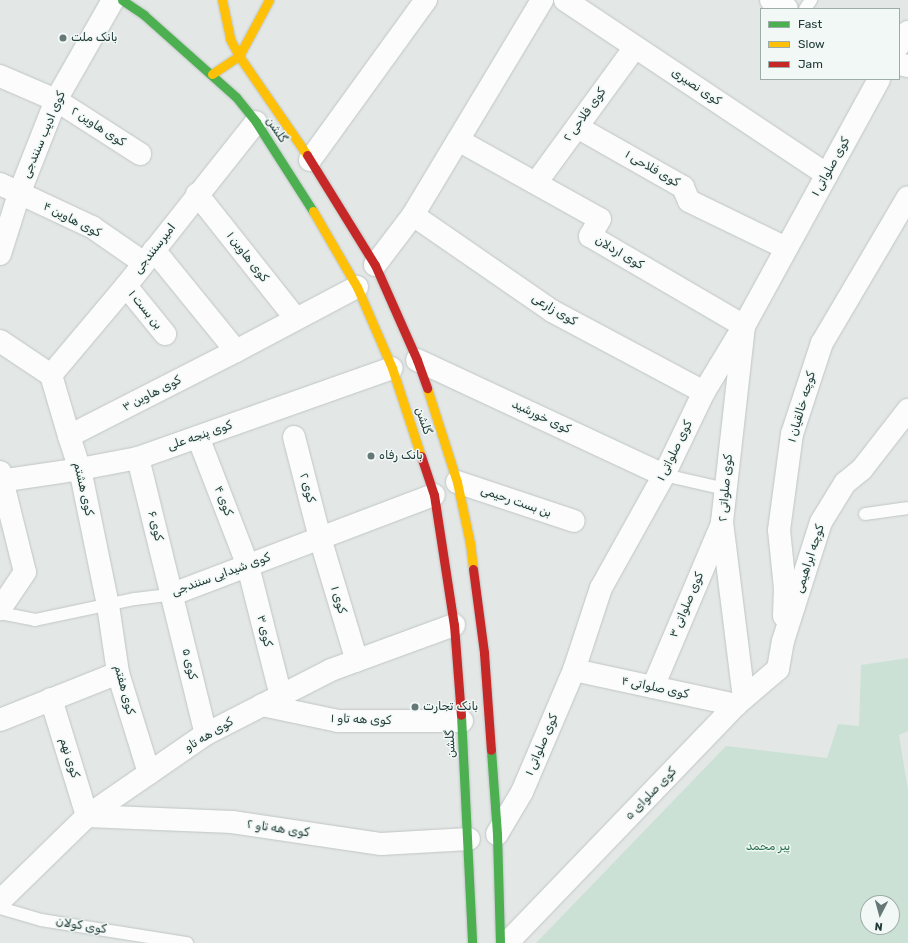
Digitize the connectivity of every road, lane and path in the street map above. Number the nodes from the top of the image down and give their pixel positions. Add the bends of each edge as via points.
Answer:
1 (113, 0) edge
2 (122, 0) edge
3 (222, 0) edge
4 (270, 0) edge
5 (426, 0) edge
6 (542, 0) edge
7 (565, 0) edge
8 (771, 0) edge
9 (785, 8) edge
10 (908, 32) edge
11 (900, 44) edge
12 (635, 47) junction
13 (239, 56) junction
14 (212, 74) junction
15 (0, 76) edge
16 (878, 80) edge
17 (56, 100) junction
18 (256, 122) junction
19 (577, 127) junction
20 (458, 140) junction
21 (140, 154) dead end
22 (310, 160) junction
23 (827, 175) junction
24 (536, 183) junction
25 (0, 184) edge
26 (19, 194) junction
27 (197, 194) junction
28 (908, 197) edge
29 (413, 215) junction
30 (786, 248) junction
31 (0, 254) edge
32 (149, 256) junction
33 (375, 265) junction
34 (126, 286) junction
35 (357, 287) junction
36 (296, 319) junction
37 (744, 326) junction
38 (165, 334) dead end
39 (0, 341) edge
40 (236, 351) junction
41 (417, 360) junction
42 (392, 368) junction
43 (51, 374) junction
44 (704, 392) junction
45 (908, 410) edge
46 (69, 436) junction
47 (198, 436) junction
48 (294, 437) dead end
49 (138, 458) junction
50 (80, 469) junction
51 (664, 475) junction
52 (1, 478) edge
53 (457, 482) junction
54 (726, 489) junction
55 (434, 495) junction
56 (908, 508) edge
57 (865, 514) dead end
58 (574, 521) dead end
59 (722, 522) junction
60 (320, 538) junction
61 (248, 566) junction
62 (173, 594) junction
63 (108, 605) junction
64 (0, 609) edge
65 (0, 613) edge
66 (454, 625) junction
67 (783, 641) junction
68 (356, 661) junction
69 (574, 670) junction
70 (118, 673) junction
71 (653, 687) junction
72 (51, 699) junction
73 (271, 701) junction
74 (740, 701) junction
75 (0, 720) edge
76 (462, 721) junction
77 (206, 734) junction
78 (149, 774) junction
79 (87, 816) junction
80 (497, 834) junction
81 (469, 839) junction
82 (0, 901) edge
83 (0, 908) edge
84 (187, 943) edge
85 (472, 943) edge
86 (500, 943) edge
87 (507, 943) edge

1 - 17 street, کوی ادیب سنندجی
2 - 14 main road, گلشن via 144,15
3 - 13 main road, گلشن via 230,39
4 - 13 main road
5 - 22 street
6 - 20 street
7 - 12 street, کوی نصیری
8 - 9 street
10 - 11 street
12 - 19 street, کوی فلاحی ۲
12 - 23 street, کوی نصیری
13 - 14 main road
13 - 22 main road, گلشن
14 - 18 main road, گلشن via 236,97
15 - 17 street, کوی هاوین ۲
16 - 23 street, کوی صلواتی ۱
17 - 21 street, کوی هاوین ۲
17 - 26 street, کوی ادیب سنندجی
18 - 27 street, امیرسنندجی
18 - 35 main road, گلشن via 328,234
19 - 24 street, کوی فلاحی ۲
19 - 30 street, کوی فلاحی ۱ via 683,187 690,201
20 - 24 street, کوی اردلان
20 - 29 street
22 - 33 main road, گلشن
23 - 30 street, کوی صلواتی ۱
24 - 37 street, کوی اردلان via 600,219 590,236
25 - 26 street, کوی هاوین ۴
26 - 31 street, کوی ادیب سنندجی
26 - 32 street, کوی هاوین ۴
27 - 32 street, امیرسنندجی
27 - 36 street, کوی هاوین ۱
28 - 67 street, کوچه خالقیان ۱ via 822,343 792,434 779,530 785,588
29 - 33 street
29 - 44 street, کوی زارعی via 552,311
30 - 37 street, کوی صلواتی ۱
32 - 34 street, امیرسنندجی
32 - 40 street
33 - 41 main road, گلشن
34 - 38 street, بن بست ۱
34 - 43 street, امیرسنندجی
35 - 36 street, کوی هاوین ۳
35 - 42 main road, گلشن
36 - 40 street, کوی هاوین ۳
37 - 44 street, کوی صلواتی ۱
37 - 54 street, کوی صلواتی ۲
39 - 43 street
40 - 46 street, کوی هاوین ۳
41 - 51 street, کوی خورشید
41 - 53 main road, گلشن
42 - 47 street, کوی پنجه علی
42 - 55 main road, گلشن
43 - 46 street, کوی هشتم
44 - 51 street, کوی صلواتی ۱
45 - 67 street, کوچه ابراهیمی via 862,469 845,483 821,522
46 - 50 street, کوی هشتم
47 - 49 street, کوی پنجه علی
47 - 61 street, کوی ۴
48 - 60 street, کوی ۲
49 - 50 street, کوی پنجه علی
49 - 62 street, کوی ۶
50 - 52 street, کوی پنجه علی
50 - 63 street, کوی هشتم
51 - 54 lane
51 - 69 street, کوی صلواتی ۱ via 601,588
52 - 64 street via 25,572
53 - 58 street, بن بست رحیمی
53 - 80 main road, گلشن via 470,543 484,653
54 - 59 street, کوی صلواتی ۲
55 - 60 street, کوی شیدایی سنندجی
55 - 66 main road, گلشن
56 - 57 lane
59 - 71 street, کوی صلواتی ۳
59 - 74 street, کوی صلواتی ۲
60 - 61 street, کوی شیدایی سنندجی
60 - 68 street, کوی ۱
61 - 62 street, کوی شیدایی سنندجی
61 - 73 street, کوی ۳
62 - 63 lane, کوی شیدایی سنندجی
62 - 77 street, کوی ۵
63 - 65 lane, کوی شیدایی سنندجی via 35,620
63 - 70 street, کوی هفتم
66 - 68 street, کوی هه تاو
66 - 76 main road, گلشن
67 - 74 street, کوی صلوای ۵ via 778,669
68 - 73 street, کوی هه تاو via 331,670
69 - 71 street, کوی صلواتی ۴
69 - 80 street, کوی صلواتی ۱ via 522,792
70 - 72 street
70 - 78 street, کوی هفتم
71 - 74 street, کوی صلواتی ۴
72 - 75 street
72 - 79 street, کوی نهم
73 - 76 street, کوی هه تاو ۱ via 338,721
73 - 77 street, کوی هه تاو
74 - 87 street, کوی صلوای ۵
76 - 81 main road, گلشن
77 - 78 street, کوی هه تاو
78 - 79 street, کوی هه تاو
79 - 81 street, کوی هه تاو ۲ via 232,822 380,844
79 - 82 street, کوی هه تاو
80 - 86 main road, گلشن
81 - 85 main road, گلشن
83 - 84 lane, کوی کولان via 41,920

